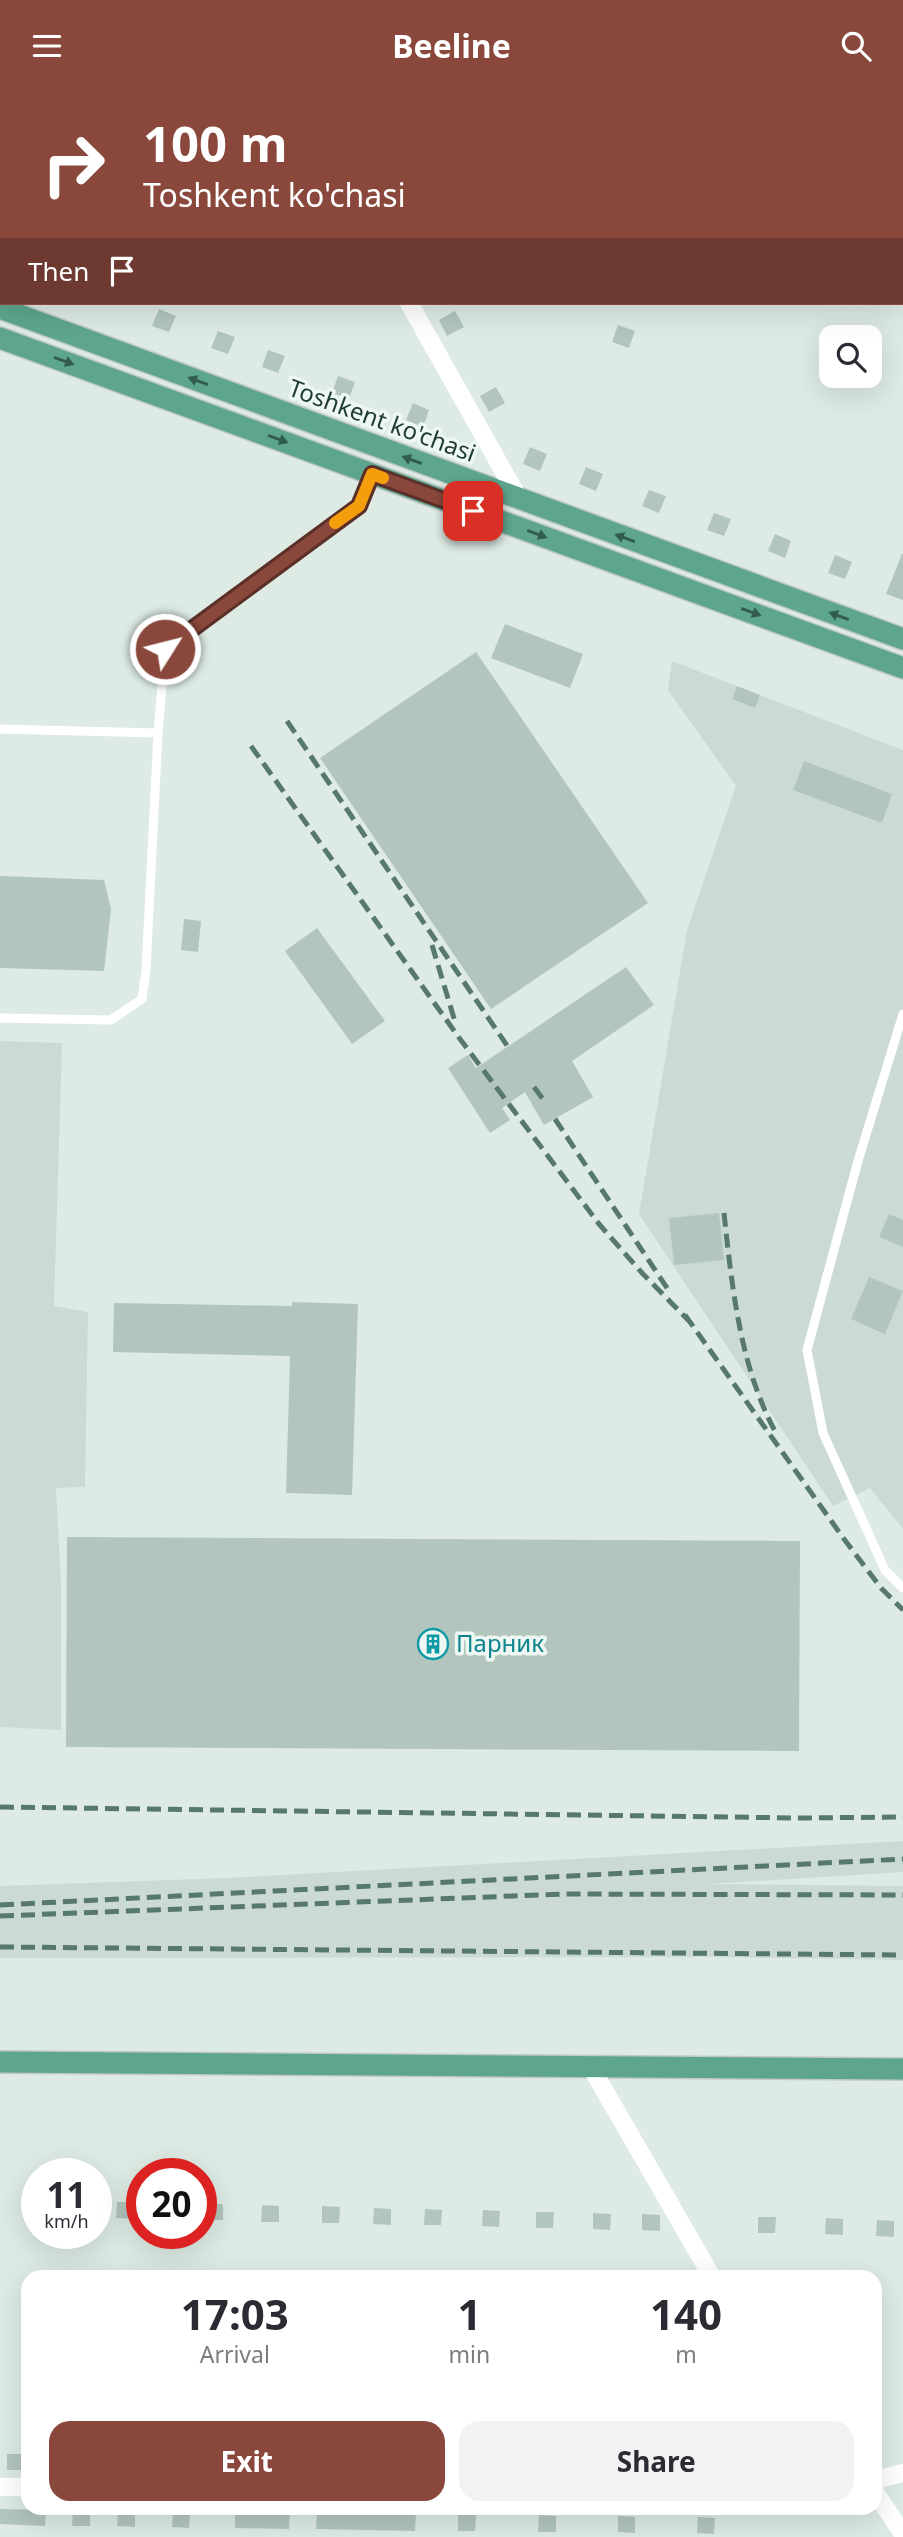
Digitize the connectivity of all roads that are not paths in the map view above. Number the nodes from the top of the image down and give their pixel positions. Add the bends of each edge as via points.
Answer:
1 (411, 305) edge
2 (0, 308) edge
3 (0, 338) edge
4 (372, 474) junction
5 (519, 499) junction
6 (903, 639) edge
7 (903, 668) edge
8 (0, 729) edge
9 (158, 733) junction
10 (903, 1014) edge
11 (0, 1018) edge
12 (903, 1588) edge
13 (0, 2062) edge
14 (591, 2067) junction
15 (903, 2069) edge
16 (708, 2270) edge
17 (903, 2473) edge
18 (882, 2478) edge
19 (0, 2487) edge
20 (21, 2487) edge
21 (882, 2502) edge
22 (903, 2534) edge

1 - 5 street
5 -> 2 main road, Toshkent ko'chasi
3 -> 4 main road
4 -> 7 main road
4 - 9 lane via 359,506 165,649
6 -> 5 main road, Toshkent ko'chasi
8 - 9 lane
9 - 11 lane via 142,999 111,1020
10 - 12 lane via 807,1350 823,1433 885,1570
13 - 14 main road
14 - 15 main road
14 - 16 street
17 - 18 street
19 - 20 street
21 - 22 street

